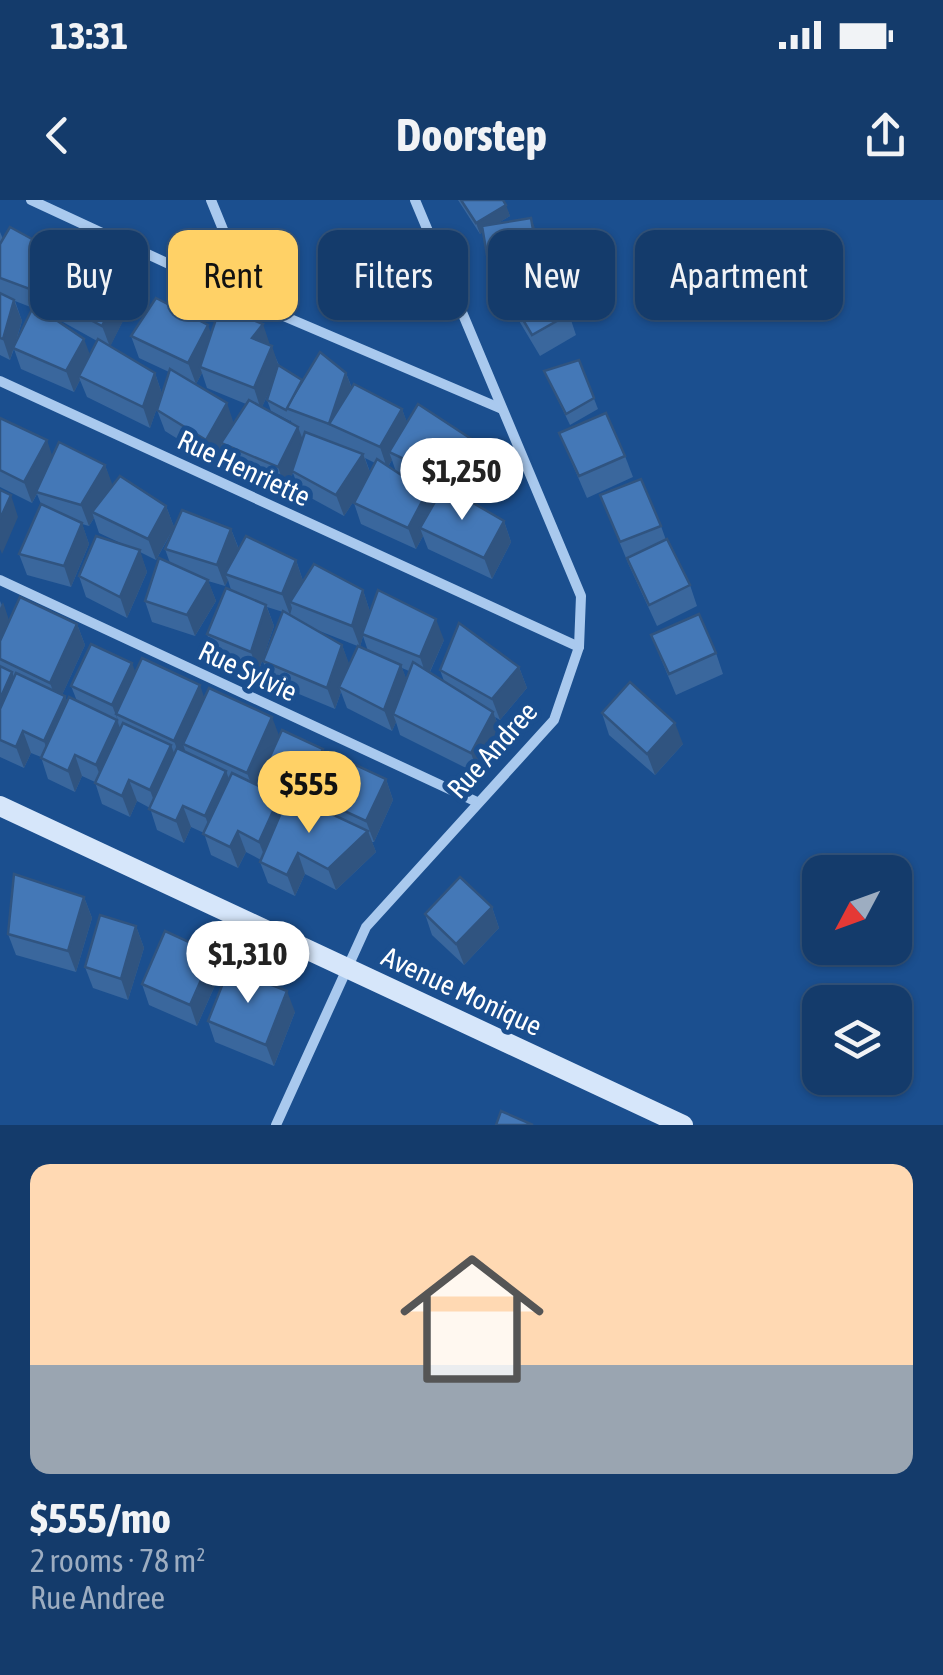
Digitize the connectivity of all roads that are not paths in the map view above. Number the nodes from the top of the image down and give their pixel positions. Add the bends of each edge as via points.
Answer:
1 (31, 200) edge
2 (210, 200) edge
3 (415, 200) edge
4 (223, 230) edge
5 (168, 264) edge
6 (293, 320) edge
7 (0, 380) edge
8 (503, 409) junction
9 (0, 580) edge
10 (579, 647) junction
11 (477, 802) junction
12 (0, 806) edge
13 (346, 967) junction
14 (276, 1125) edge
15 (682, 1125) edge

1 - 5 street
2 - 4 street
3 - 8 street, Rue Andree
6 - 8 street
7 - 10 street, Rue Henriette
8 - 10 street, Rue Andree via 581,596
9 - 11 street, Rue Sylvie
10 - 11 street, Rue Andree via 554,720
11 - 13 street, Rue Andree via 366,927
12 - 13 street, Avenue Monique
13 - 14 street, Rue Andree
13 - 15 street, Avenue Monique

